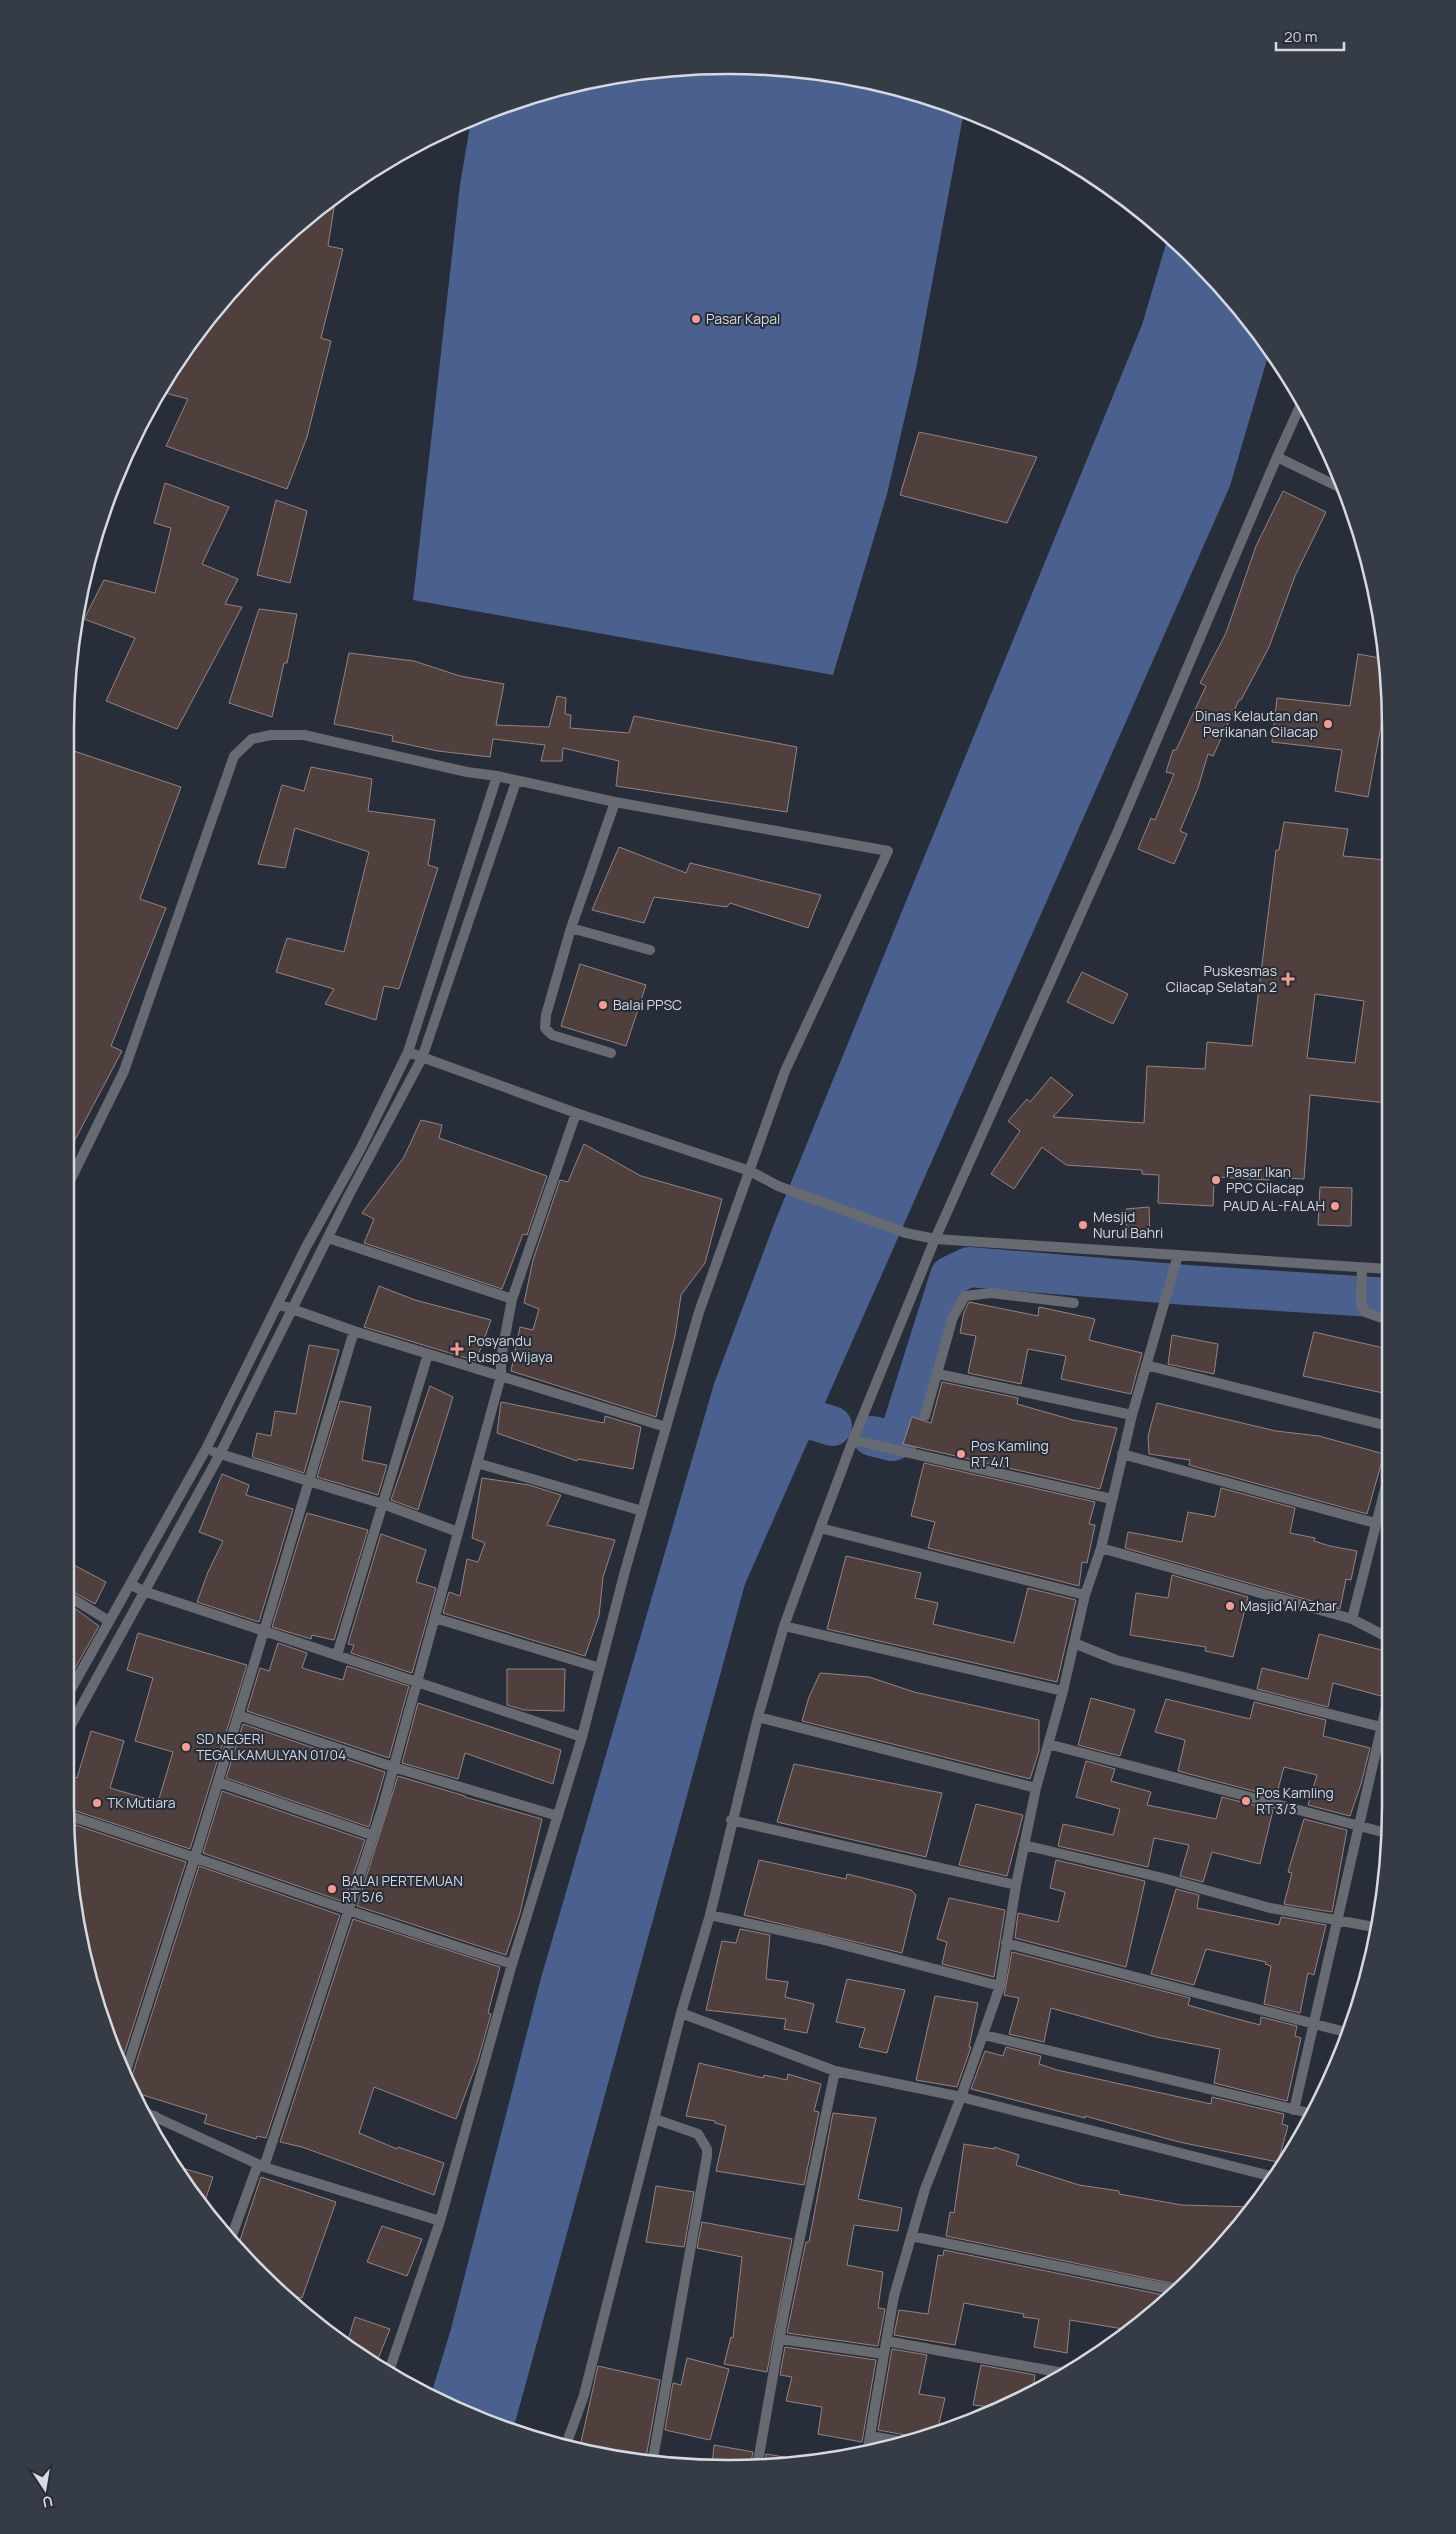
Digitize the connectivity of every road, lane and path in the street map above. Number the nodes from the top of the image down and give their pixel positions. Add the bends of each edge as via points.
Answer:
1 (1299, 409) edge
2 (1277, 457) junction
3 (1335, 485) edge
4 (497, 776) junction
5 (516, 782) junction
6 (615, 802) junction
7 (571, 928) junction
8 (650, 950) dead end
9 (408, 1052) junction
10 (611, 1053) dead end
11 (422, 1058) junction
12 (576, 1112) junction
13 (750, 1171) junction
14 (74, 1172) edge
15 (336, 1193) junction
16 (349, 1195) junction
17 (328, 1238) junction
18 (935, 1239) junction
19 (1178, 1255) junction
20 (1362, 1267) junction
21 (1382, 1269) edge
22 (512, 1299) junction
23 (1074, 1303) dead end
24 (278, 1304) junction
25 (293, 1311) junction
26 (1382, 1318) edge
27 (354, 1330) junction
28 (428, 1354) junction
29 (1146, 1365) junction
30 (938, 1374) junction
31 (501, 1376) junction
32 (1132, 1415) junction
33 (925, 1416) dead end
34 (1382, 1424) edge
35 (666, 1426) junction
36 (853, 1440) junction
37 (206, 1448) junction
38 (220, 1454) junction
39 (1122, 1454) junction
40 (477, 1463) junction
41 (308, 1482) junction
42 (1382, 1498) edge
43 (1112, 1499) junction
44 (383, 1504) junction
45 (642, 1511) junction
46 (1375, 1523) junction
47 (820, 1528) junction
48 (458, 1532) junction
49 (1101, 1548) junction
50 (130, 1584) junction
51 (143, 1591) junction
52 (1085, 1595) junction
53 (74, 1599) edge
54 (435, 1618) junction
55 (1352, 1619) junction
56 (109, 1621) junction
57 (784, 1626) junction
58 (264, 1631) junction
59 (1382, 1634) edge
60 (1074, 1643) junction
61 (337, 1655) junction
62 (600, 1668) junction
63 (416, 1682) junction
64 (74, 1684) edge
65 (1063, 1691) junction
66 (238, 1715) junction
67 (758, 1717) junction
68 (74, 1720) edge
69 (1382, 1727) edge
70 (582, 1737) junction
71 (1382, 1739) edge
72 (1048, 1744) junction
73 (393, 1767) junction
74 (218, 1782) junction
75 (1036, 1788) junction
76 (558, 1816) junction
77 (74, 1817) edge
78 (731, 1820) junction
79 (1359, 1827) junction
80 (1381, 1832) edge
81 (372, 1835) junction
82 (1024, 1845) junction
83 (195, 1857) junction
84 (1016, 1885) junction
85 (347, 1910) junction
86 (710, 1915) junction
87 (1337, 1921) junction
88 (1371, 1926) edge
89 (1006, 1943) junction
90 (512, 1964) junction
91 (1000, 1986) junction
92 (681, 2013) junction
93 (1313, 2025) junction
94 (1342, 2031) edge
95 (984, 2035) junction
96 (128, 2065) edge
97 (835, 2071) junction
98 (961, 2097) junction
99 (1294, 2110) junction
100 (1306, 2112) edge
101 (151, 2115) edge
102 (155, 2116) junction
103 (154, 2120) edge
104 (655, 2120) junction
105 (261, 2166) junction
106 (1267, 2176) edge
107 (440, 2221) junction
108 (233, 2234) edge
109 (911, 2236) junction
110 (1169, 2289) edge
111 (780, 2338) junction
112 (886, 2341) junction
113 (884, 2354) junction
114 (391, 2366) edge
115 (1057, 2372) edge
116 (870, 2436) junction
117 (568, 2440) edge
118 (890, 2440) edge
119 (868, 2445) edge
120 (653, 2456) edge
121 (758, 2459) edge

1 - 2 street
2 - 3 street
2 - 18 street via 1117,833
4 - 5 street
4 - 9 street
4 - 14 street via 304,735 271,735 252,739 234,756 124,1071
5 - 6 street
5 - 11 street
6 - 7 street
6 - 13 street via 888,851 785,1071
7 - 8 street
7 - 10 street via 545,1028 552,1035
9 - 11 street
9 - 15 street
11 - 12 street
11 - 16 street
12 - 13 street
12 - 22 street
13 - 18 street via 778,1186 906,1233
13 - 35 street via 699,1312
15 - 16 street
15 - 24 street
16 - 17 street
17 - 22 street
17 - 25 street
18 - 19 street
18 - 36 street
19 - 20 street
19 - 29 street
20 - 21 street
20 - 26 street via 1360,1304 1365,1312
22 - 31 street via 501,1358
23 - 30 street via 991,1293 965,1296 953,1316
24 - 25 street
24 - 37 street
25 - 27 street
25 - 38 street
27 - 28 street
27 - 41 street
28 - 31 street
28 - 44 street
29 - 32 street
29 - 34 street
30 - 32 street
30 - 33 street
31 - 35 street
31 - 40 street
32 - 39 street
35 - 45 street
36 - 43 street
36 - 47 street
37 - 38 street
37 - 50 street
38 - 41 street
38 - 51 street
39 - 43 street
39 - 46 street
40 - 45 street
40 - 48 street
41 - 44 street
41 - 58 street
42 - 46 street
43 - 49 street
44 - 48 street
44 - 61 street
45 - 62 street
46 - 55 street
47 - 52 street
47 - 57 street
48 - 54 street
49 - 52 street
49 - 55 street
50 - 51 street
50 - 56 street
51 - 58 street
51 - 68 street
52 - 60 street
53 - 56 street
54 - 62 street
54 - 63 street
55 - 59 street
56 - 64 street
57 - 65 street
57 - 67 street
58 - 61 street
58 - 66 street
60 - 65 street
60 - 69 street via 1116,1660
61 - 63 street
62 - 70 street
63 - 70 street
63 - 73 street
65 - 72 street
66 - 73 street
66 - 74 street
67 - 75 street
67 - 78 street
70 - 76 street
71 - 79 street
72 - 75 street
72 - 79 street
73 - 76 street
73 - 81 street
74 - 81 street
74 - 83 street
75 - 82 street
76 - 90 street
77 - 83 street
78 - 84 street
78 - 86 street
79 - 80 street
79 - 87 street
81 - 85 street
82 - 84 street
82 - 87 street via 1163,1878 1270,1908
83 - 85 street
83 - 96 street
84 - 89 street
85 - 90 street
85 - 105 street
86 - 91 street via 820,1939
86 - 92 street
87 - 88 street
87 - 93 street
89 - 91 street
89 - 93 street
90 - 107 street
91 - 95 street
92 - 97 street
92 - 104 street
93 - 94 street
93 - 99 street
95 - 98 street
95 - 99 street
97 - 98 street
97 - 111 street
98 - 106 street
98 - 109 street
99 - 100 street
101 - 102 street
102 - 103 street
102 - 105 street
104 - 117 street via 584,2395
104 - 120 street via 698,2134 708,2156
105 - 107 street
105 - 108 street
107 - 114 street
109 - 110 street
109 - 112 street via 894,2296
111 - 113 street
111 - 121 street
112 - 113 street
112 - 115 street
113 - 116 street
116 - 118 street
116 - 119 street

